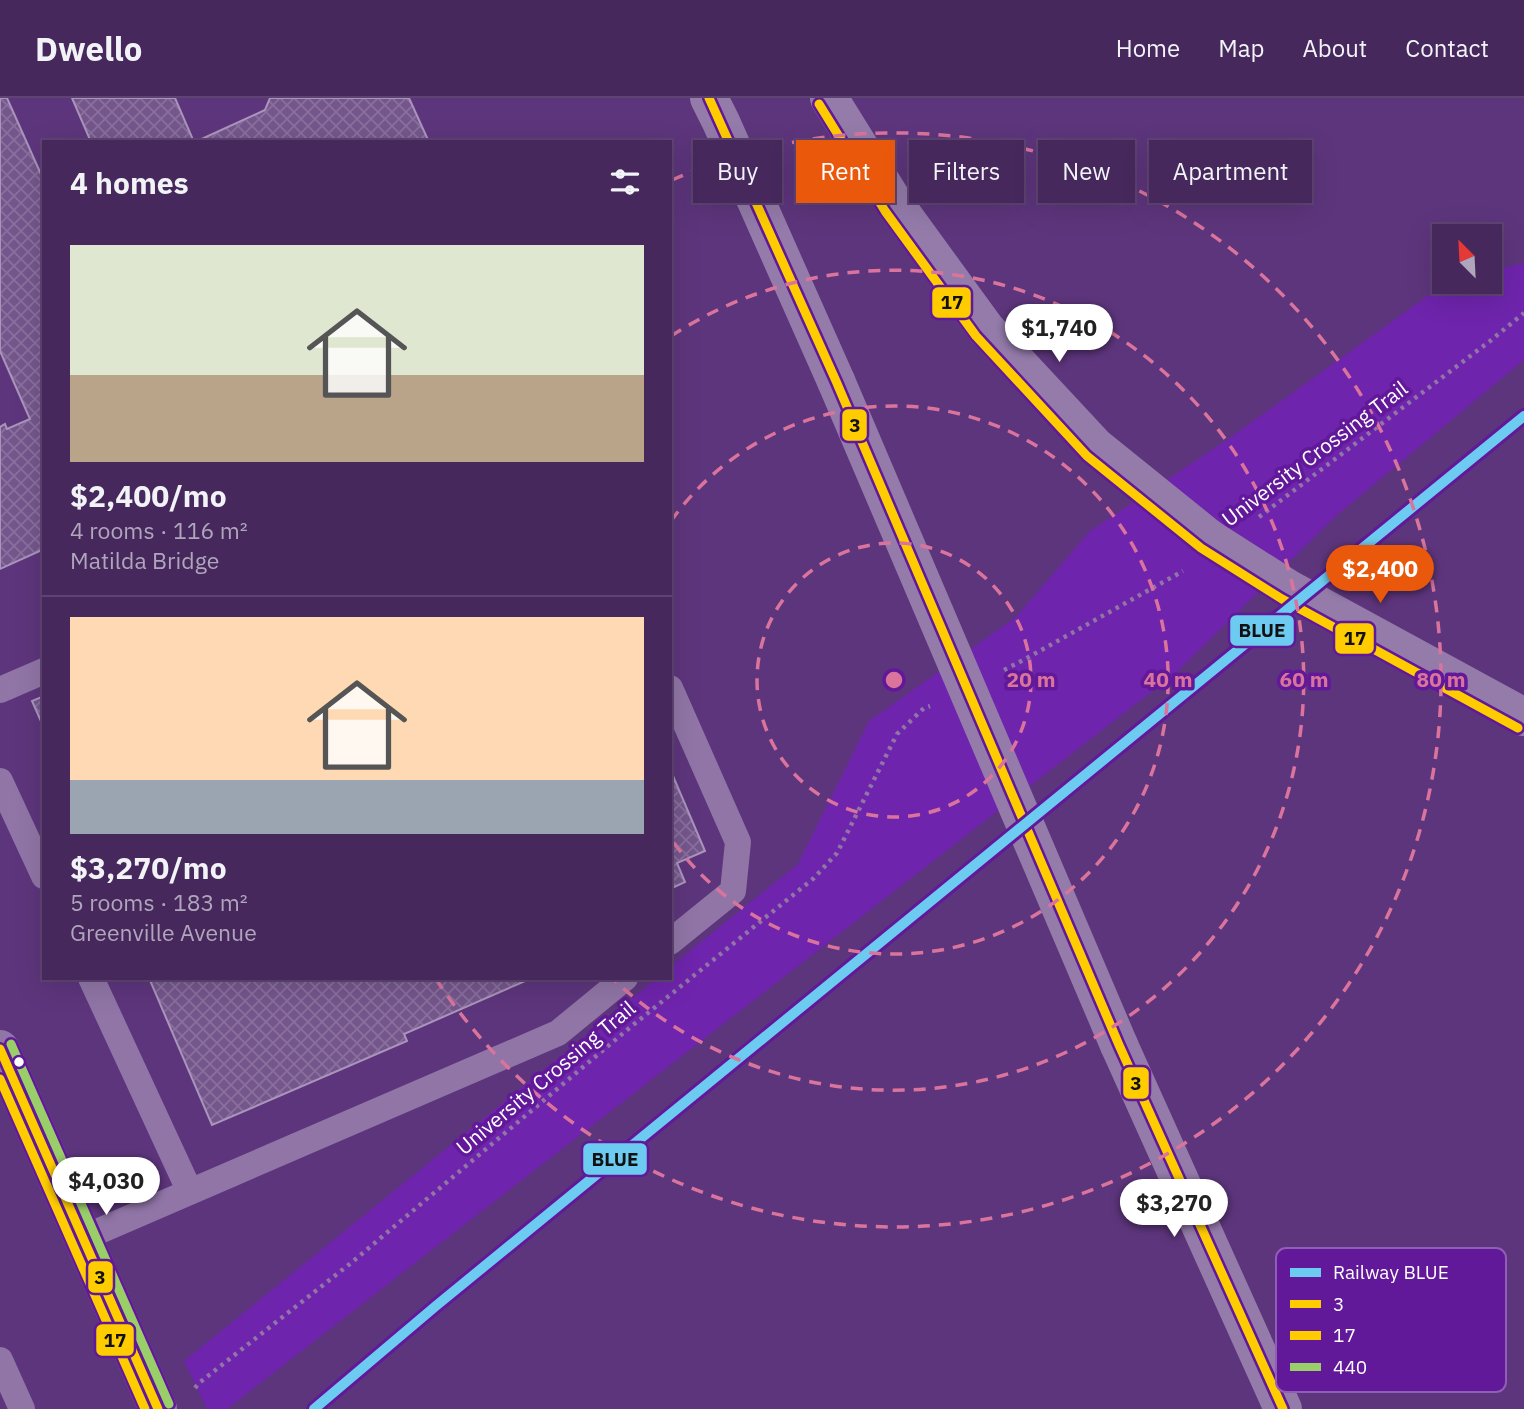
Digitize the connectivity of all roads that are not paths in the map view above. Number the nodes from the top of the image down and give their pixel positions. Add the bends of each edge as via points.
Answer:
1 (709, 98) edge
2 (829, 98) edge
3 (42, 672) edge
4 (0, 690) edge
5 (672, 693) edge
6 (1524, 717) edge
7 (0, 781) edge
8 (42, 872) edge
9 (672, 940) edge
10 (92, 980) edge
11 (623, 980) edge
12 (0, 1049) edge
13 (190, 1192) junction
14 (83, 1238) junction
15 (0, 1360) edge
16 (151, 1404) edge
17 (22, 1409) edge
18 (1283, 1409) edge

1 - 18 main road, bridge via 836,381 1119,1045
2 - 6 main road, bridge via 895,204 986,329 1095,446 1209,538 1289,589
3 - 4 lane
5 - 9 lane via 738,842 733,891
7 - 8 lane
10 - 13 lane
11 - 13 lane via 558,1033
12 - 14 street
13 - 14 lane
14 - 16 street
15 - 17 lane

